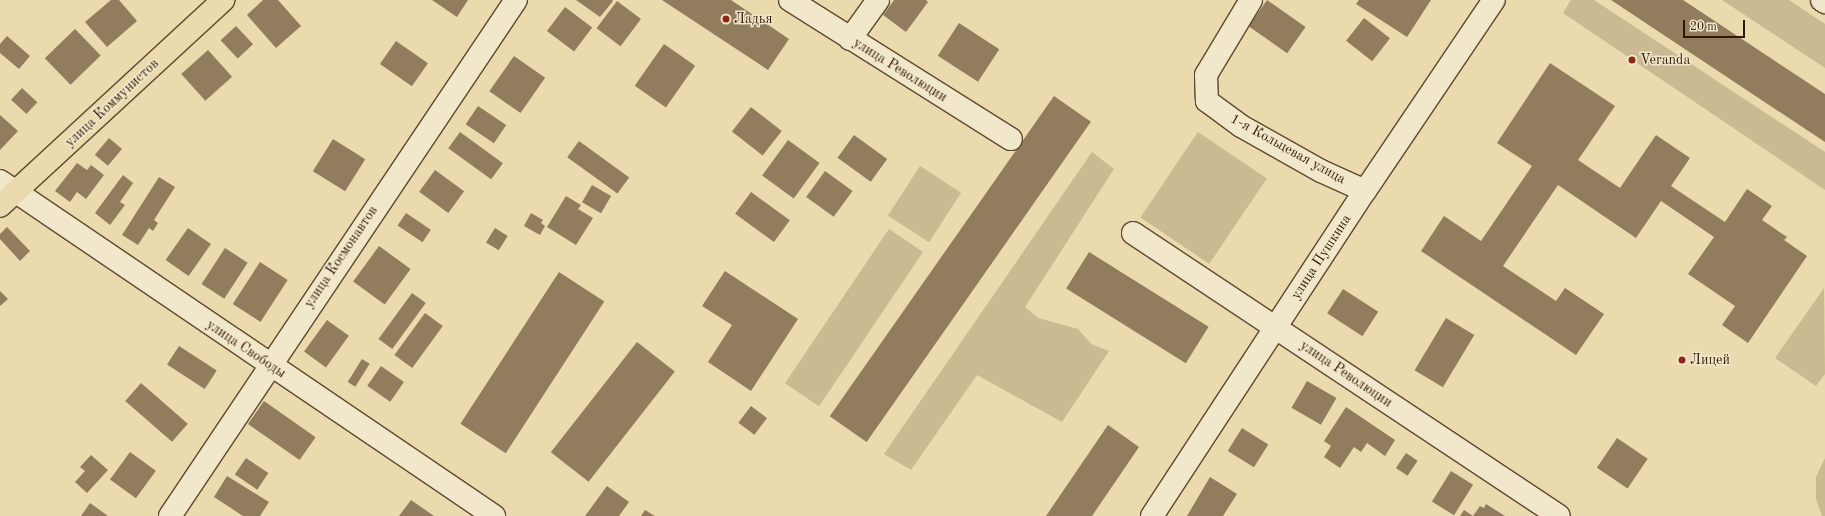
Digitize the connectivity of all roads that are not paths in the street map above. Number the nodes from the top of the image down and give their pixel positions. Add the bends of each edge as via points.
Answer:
1 (223, 0) edge
2 (516, 0) edge
3 (790, 0) edge
4 (878, 0) edge
5 (1251, 0) edge
6 (1494, 0) edge
7 (1822, 0) edge
8 (1825, 2) edge
9 (850, 39) junction
10 (1011, 139) dead end
11 (8, 186) edge
12 (1364, 191) junction
13 (0, 206) edge
14 (1133, 233) dead end
15 (1275, 326) junction
16 (269, 365) junction
17 (170, 516) edge
18 (494, 516) edge
19 (1152, 516) edge
20 (1559, 516) edge

1 - 11 main road, улица Коммунистов
2 - 16 street, улица Космонавтов
3 - 9 street, улица Революции
4 - 9 street
5 - 12 street, 1-я Кольцевая улица via 1206,75 1207,100 1241,126 1321,171
6 - 12 street, улица Пушкина
7 - 8 street
9 - 10 street, улица Революции
11 - 13 main road, улица Коммунистов
11 - 16 street, улица Свободы
12 - 15 street, улица Пушкина
14 - 15 street, улица Революции
15 - 19 street, улица Пушкина
15 - 20 street, улица Революции
16 - 17 street, улица Космонавтов
16 - 18 street, улица Свободы

